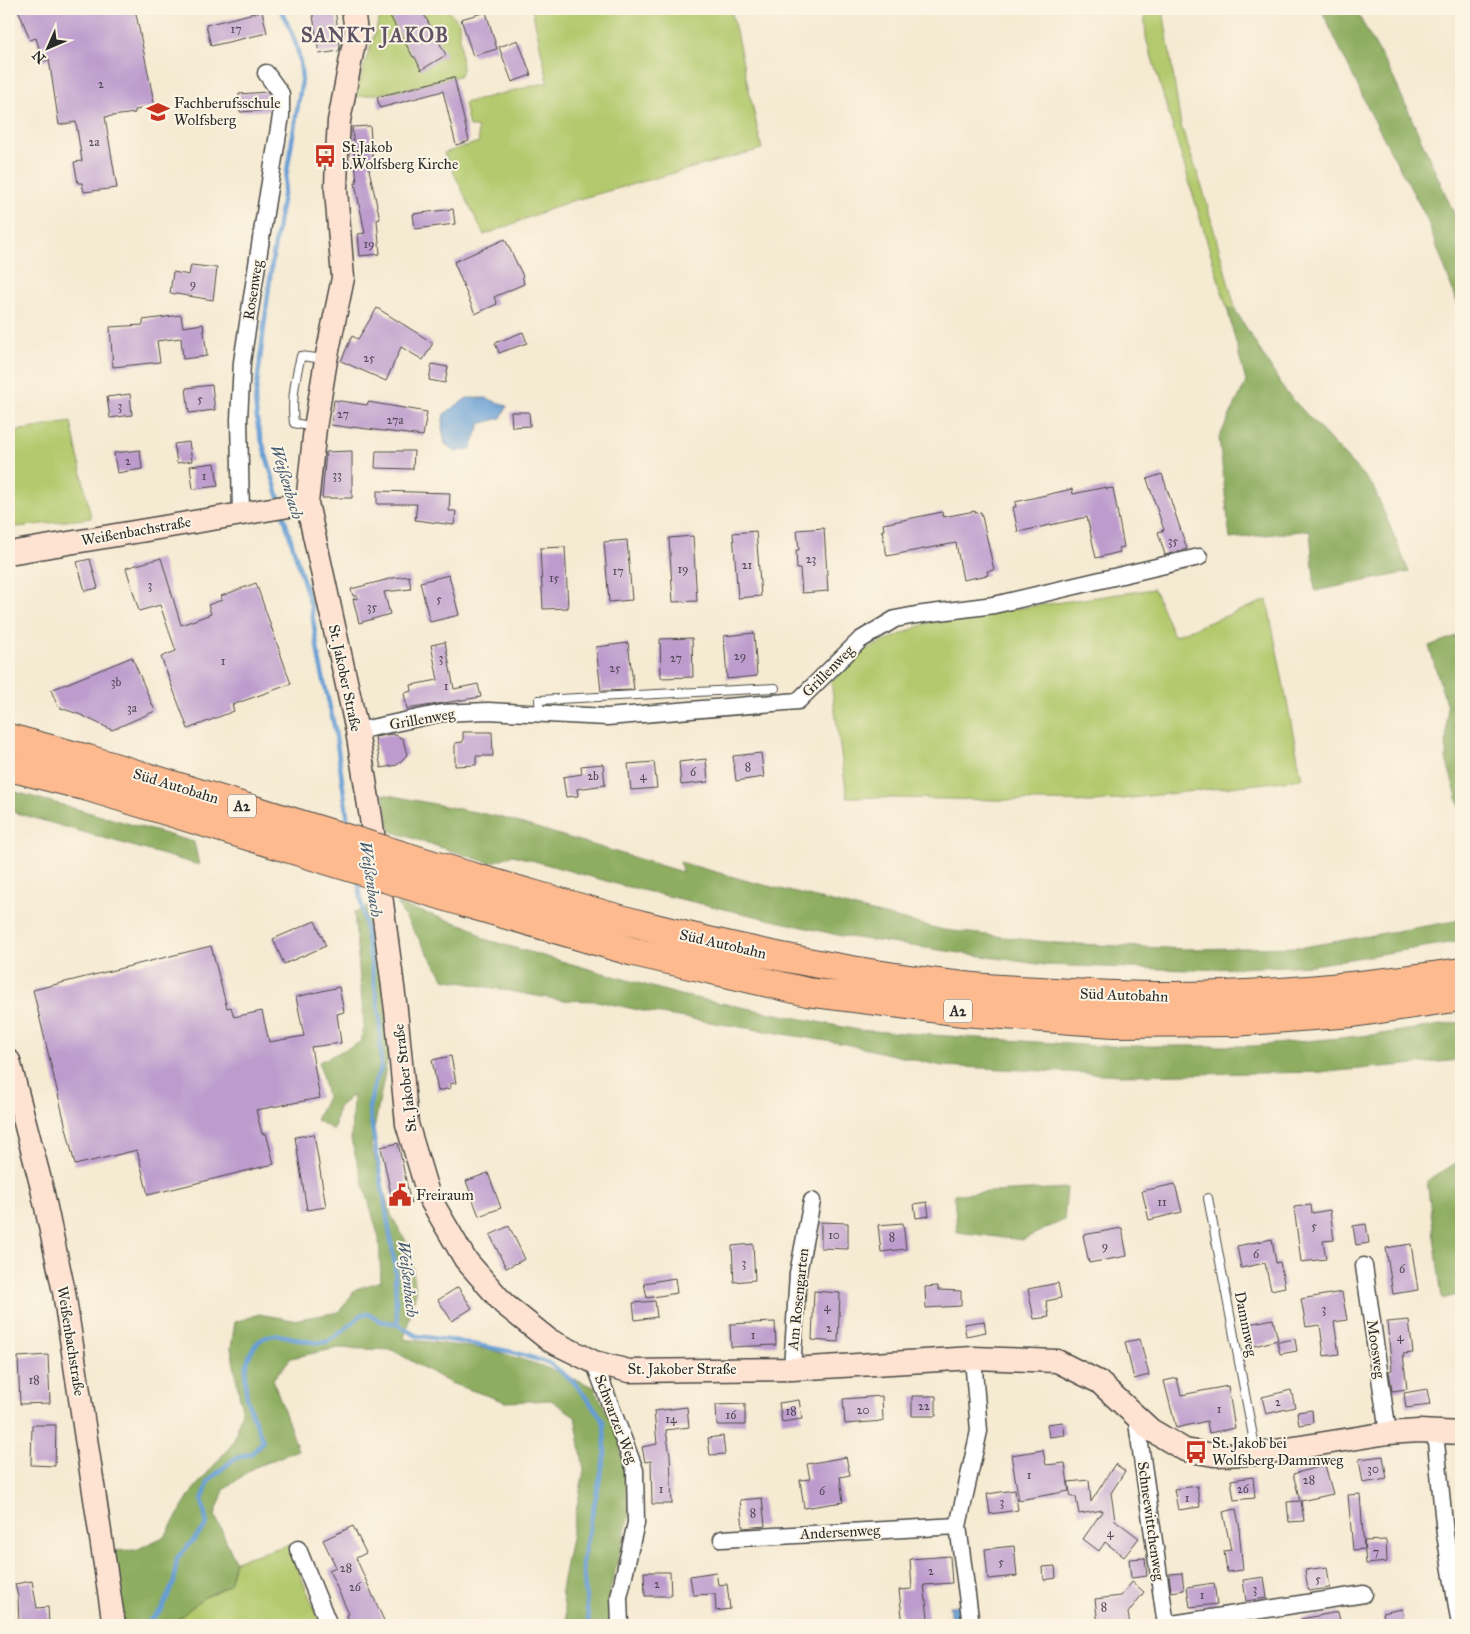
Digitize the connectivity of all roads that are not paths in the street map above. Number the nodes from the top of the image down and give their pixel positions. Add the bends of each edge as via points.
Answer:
1 (353, 9) edge
2 (266, 73) dead end
3 (296, 505) junction
4 (241, 514) junction
5 (9, 553) edge
6 (1199, 556) dead end
7 (776, 688) dead end
8 (540, 714) junction
9 (357, 731) junction
10 (9, 738) edge
11 (9, 767) edge
12 (1461, 972) edge
13 (1461, 997) edge
14 (9, 1061) edge
15 (1208, 1198) dead end
16 (812, 1201) dead end
17 (1364, 1266) dead end
18 (973, 1358) junction
19 (594, 1362) junction
20 (792, 1368) junction
21 (1136, 1416) junction
22 (1435, 1432) junction
23 (1461, 1432) edge
24 (1388, 1433) junction
25 (1257, 1454) junction
26 (958, 1526) junction
27 (722, 1539) dead end
28 (298, 1549) dead end
29 (1364, 1594) dead end
30 (114, 1625) edge
31 (329, 1625) edge
32 (620, 1625) edge
33 (971, 1625) edge
34 (1166, 1625) edge
35 (1460, 1625) edge

1 - 3 main road, St. Jakober Straße via 356,32 336,154 343,278 315,428
2 - 4 street, Rosenweg via 281,94 281,116 242,362 239,419
3 - 4 main road, Weißenbachstraße
3 - 9 main road, St. Jakober Straße
4 - 5 main road, Weißenbachstraße
6 - 8 street, Grillenweg via 994,605 895,619 860,640 798,701 607,717
7 - 8 lane via 539,700
8 - 9 street, Grillenweg via 442,713
9 - 19 main road, St. Jakober Straße via 396,1010 407,1124 429,1196 465,1260 504,1304 549,1340
10 - 12 highway, Süd Autobahn / A2, bridge via 642,925 821,965 889,976 967,987 1111,996 1172,996 1353,986
11 - 13 highway, Süd Autobahn / A2, bridge via 88,787 634,952 807,992 963,1012 1114,1023 1234,1022 1353,1013
14 - 30 main road, Weißenbachstraße via 39,1175 64,1292
15 - 25 lane, Dammweg
16 - 20 street, Am Rosengarten via 798,1273
17 - 24 street, Moosweg
18 - 20 main road, St. Jakober Straße
18 - 21 main road, St. Jakober Straße via 1057,1361 1098,1382
18 - 26 street via 979,1431
19 - 20 main road, St. Jakober Straße via 629,1371
19 - 32 street, Schwarzer Weg via 635,1470 636,1523 619,1597
21 - 25 main road, St. Jakober Straße via 1151,1430 1185,1450 1214,1455
21 - 34 street, Schneewittchenweg
22 - 23 main road, St. Jakober Straße
22 - 24 main road, St. Jakober Straße
22 - 35 street via 1445,1534
24 - 25 main road, St. Jakober Straße
26 - 27 street, Andersenweg
26 - 33 street
28 - 31 street
29 - 34 street

